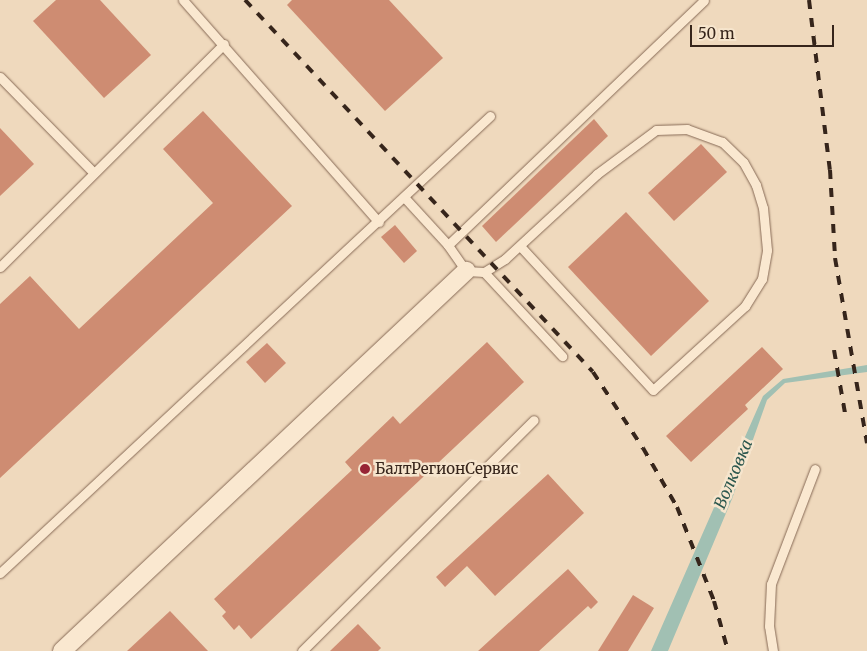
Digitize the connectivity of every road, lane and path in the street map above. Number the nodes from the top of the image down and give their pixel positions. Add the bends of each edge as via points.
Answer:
1 (183, 0) edge
2 (704, 0) edge
3 (224, 44) junction
4 (0, 77) edge
5 (490, 116) dead end
6 (94, 174) junction
7 (404, 197) junction
8 (379, 222) junction
9 (448, 245) junction
10 (520, 246) junction
11 (0, 267) edge
12 (466, 271) junction
13 (484, 272) junction
14 (562, 356) dead end
15 (534, 420) dead end
16 (815, 469) dead end
17 (0, 573) edge
18 (62, 651) edge
19 (302, 651) edge
20 (773, 651) edge

1 - 3 lane
2 - 9 lane
3 - 6 lane
3 - 8 lane
4 - 6 lane
5 - 7 lane
6 - 11 lane
7 - 8 lane
7 - 9 lane
8 - 17 lane
9 - 12 lane
10 - 10 lane via 597,174 656,130 687,129 722,142 743,162 756,185 763,208 767,250 762,279 745,306 653,390
10 - 13 lane
12 - 13 lane
12 - 18 street
13 - 14 lane
15 - 19 lane
16 - 20 lane via 771,584 769,626

